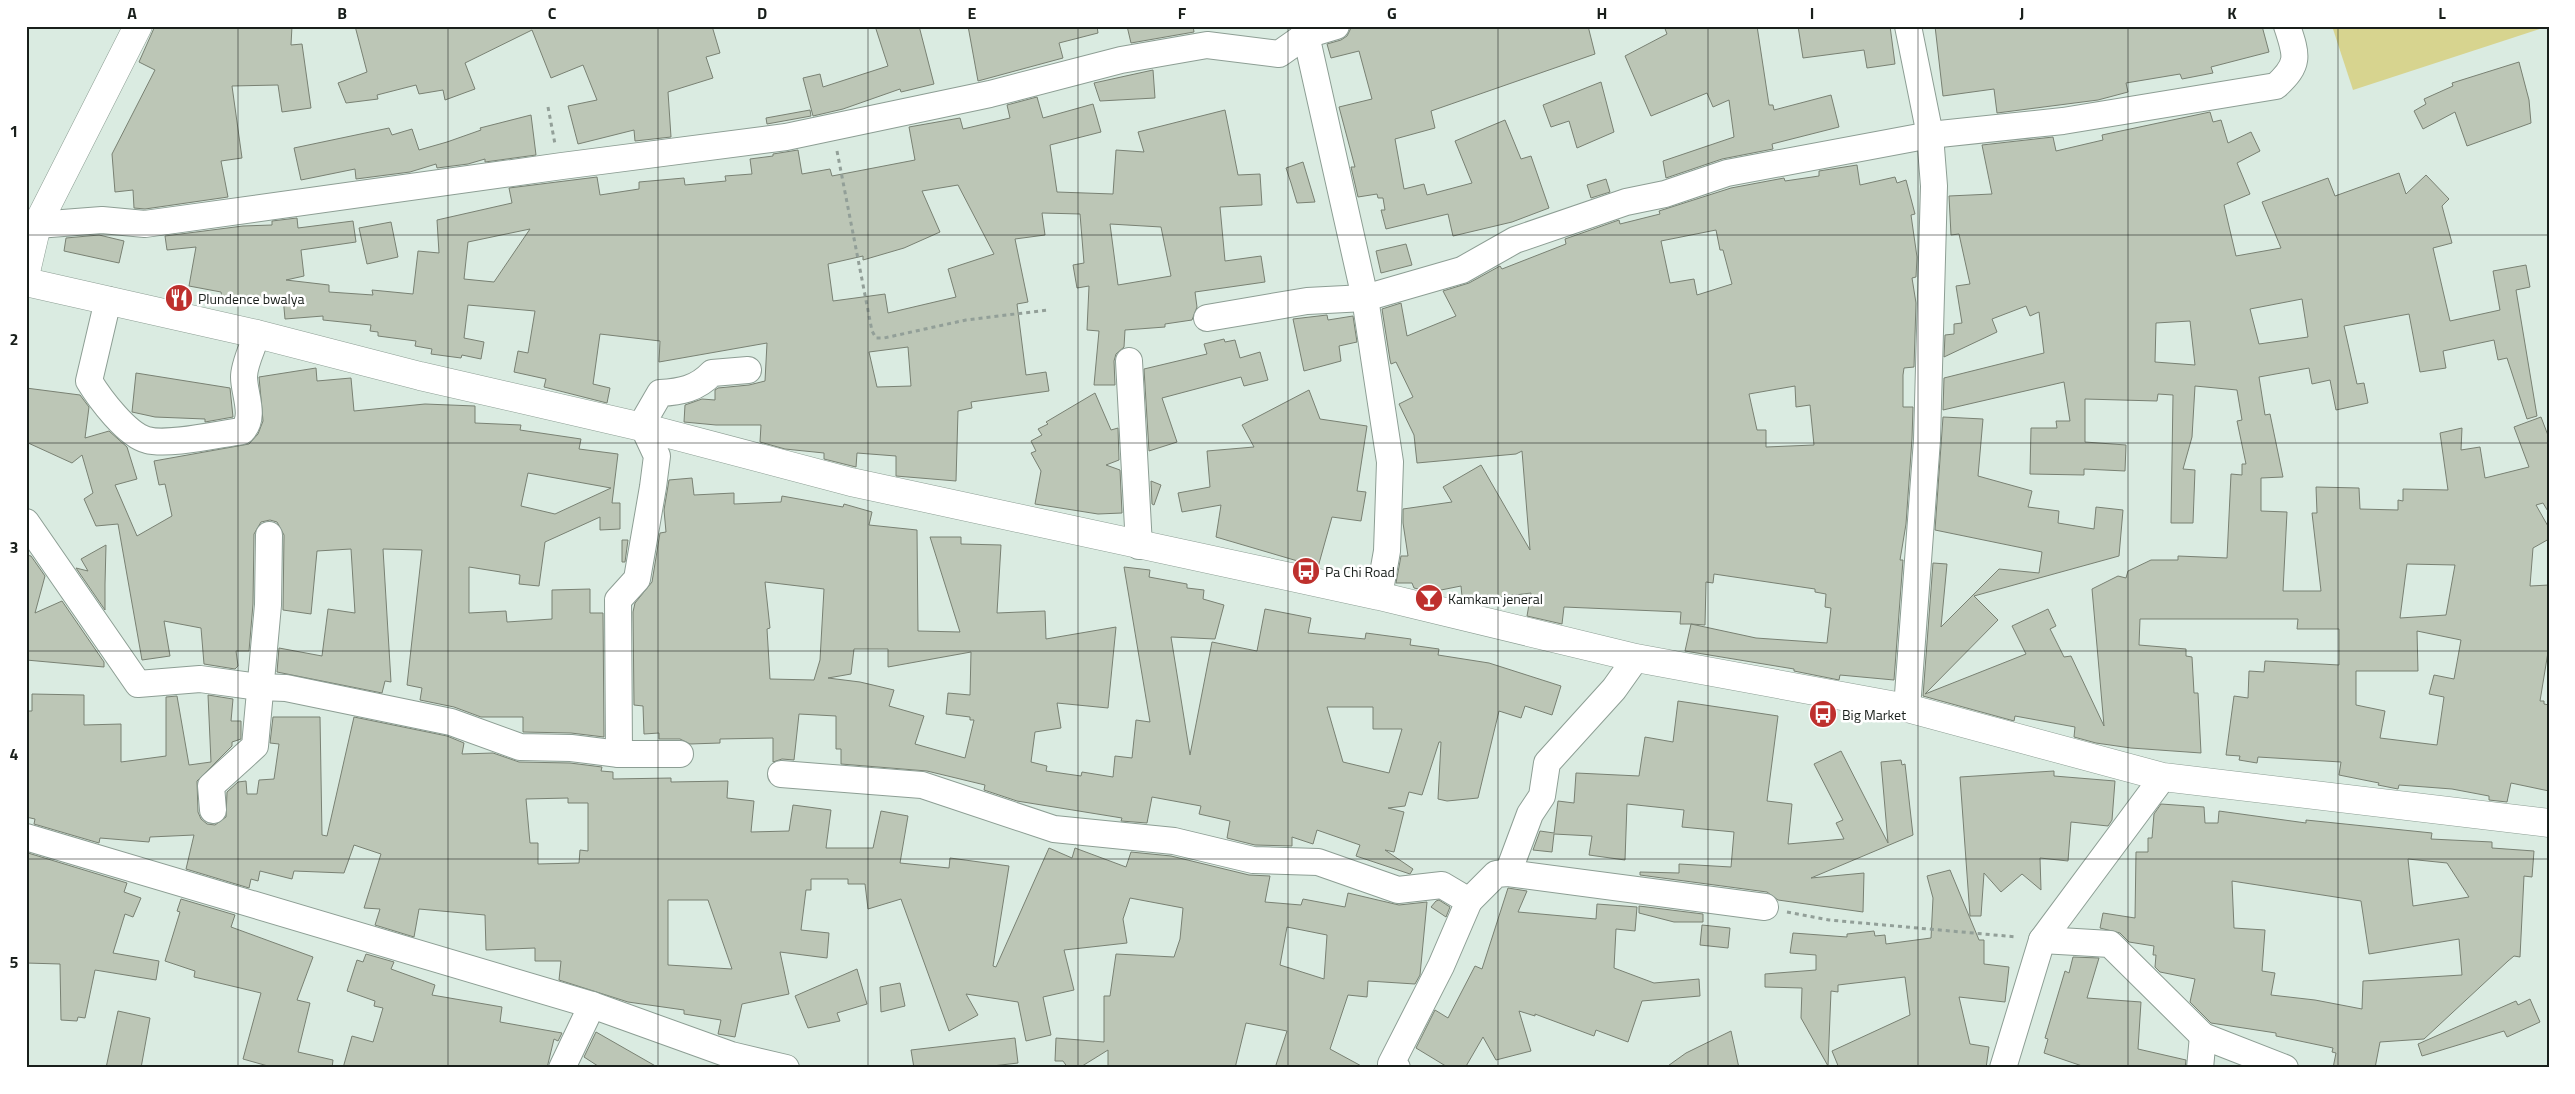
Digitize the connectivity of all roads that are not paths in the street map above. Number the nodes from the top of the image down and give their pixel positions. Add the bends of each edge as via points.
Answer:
1 (138, 26) edge
2 (1336, 26) edge
3 (1908, 26) edge
4 (2287, 26) edge
5 (1305, 30) edge
6 (1930, 135) junction
7 (37, 225) junction
8 (26, 272) edge
9 (26, 282) edge
10 (1365, 298) junction
11 (108, 300) junction
12 (1207, 318) dead end
13 (257, 334) junction
14 (1129, 361) dead end
15 (748, 370) dead end
16 (642, 427) junction
17 (26, 522) edge
18 (269, 535) dead end
19 (1138, 546) junction
20 (1379, 596) junction
21 (1636, 658) junction
22 (259, 687) junction
23 (1907, 708) junction
24 (619, 754) junction
25 (680, 754) dead end
26 (781, 774) dead end
27 (2163, 778) junction
28 (213, 810) dead end
29 (2549, 823) edge
30 (26, 837) edge
31 (1508, 873) junction
32 (1469, 901) junction
33 (1765, 908) road end
34 (2042, 940) junction
35 (592, 1005) junction
36 (2203, 1036) junction
37 (1393, 1067) edge
38 (562, 1068) edge
39 (786, 1068) edge
40 (2003, 1068) edge
41 (2200, 1068) edge
42 (2286, 1068) edge

1 - 7 street
2 - 5 street
3 - 6 street
4 - 6 street via 2295,52 2290,72 2276,86 2063,121
5 - 7 street via 1279,54 1207,45 1121,60 990,94 734,145 145,224 102,220
5 - 10 street
6 - 10 street via 1727,173 1665,194 1626,202 1515,240 1462,270
6 - 23 street via 1934,186 1927,440
7 - 8 street
9 - 11 street
10 - 12 street via 1307,302
10 - 20 street via 1390,462 1387,551
11 - 13 street
11 - 13 street via 89,381 133,434 148,441 242,431 249,418 244,375
13 - 16 street via 420,376
14 - 19 street
15 - 16 street via 712,373 703,383 681,392 660,393
16 - 19 street via 851,482
16 - 24 street via 657,456 637,579 618,600
17 - 22 street via 138,684 200,678
18 - 22 street via 268,606
19 - 20 street
20 - 21 street
21 - 23 street
21 - 31 street via 1614,689 1548,763 1542,796 1530,814
22 - 24 street via 286,688 451,722 520,747 571,748
22 - 28 street via 255,746 211,786
23 - 27 street
24 - 25 street
26 - 32 street via 922,786 1054,829 1174,841 1253,860 1318,862 1398,890 1442,885
27 - 29 street
27 - 34 street
30 - 35 street
31 - 32 street via 1496,874
31 - 33 street
32 - 37 street
34 - 36 street via 2110,944
34 - 40 street
35 - 38 street
35 - 39 street via 731,1055
36 - 41 street
36 - 42 street

